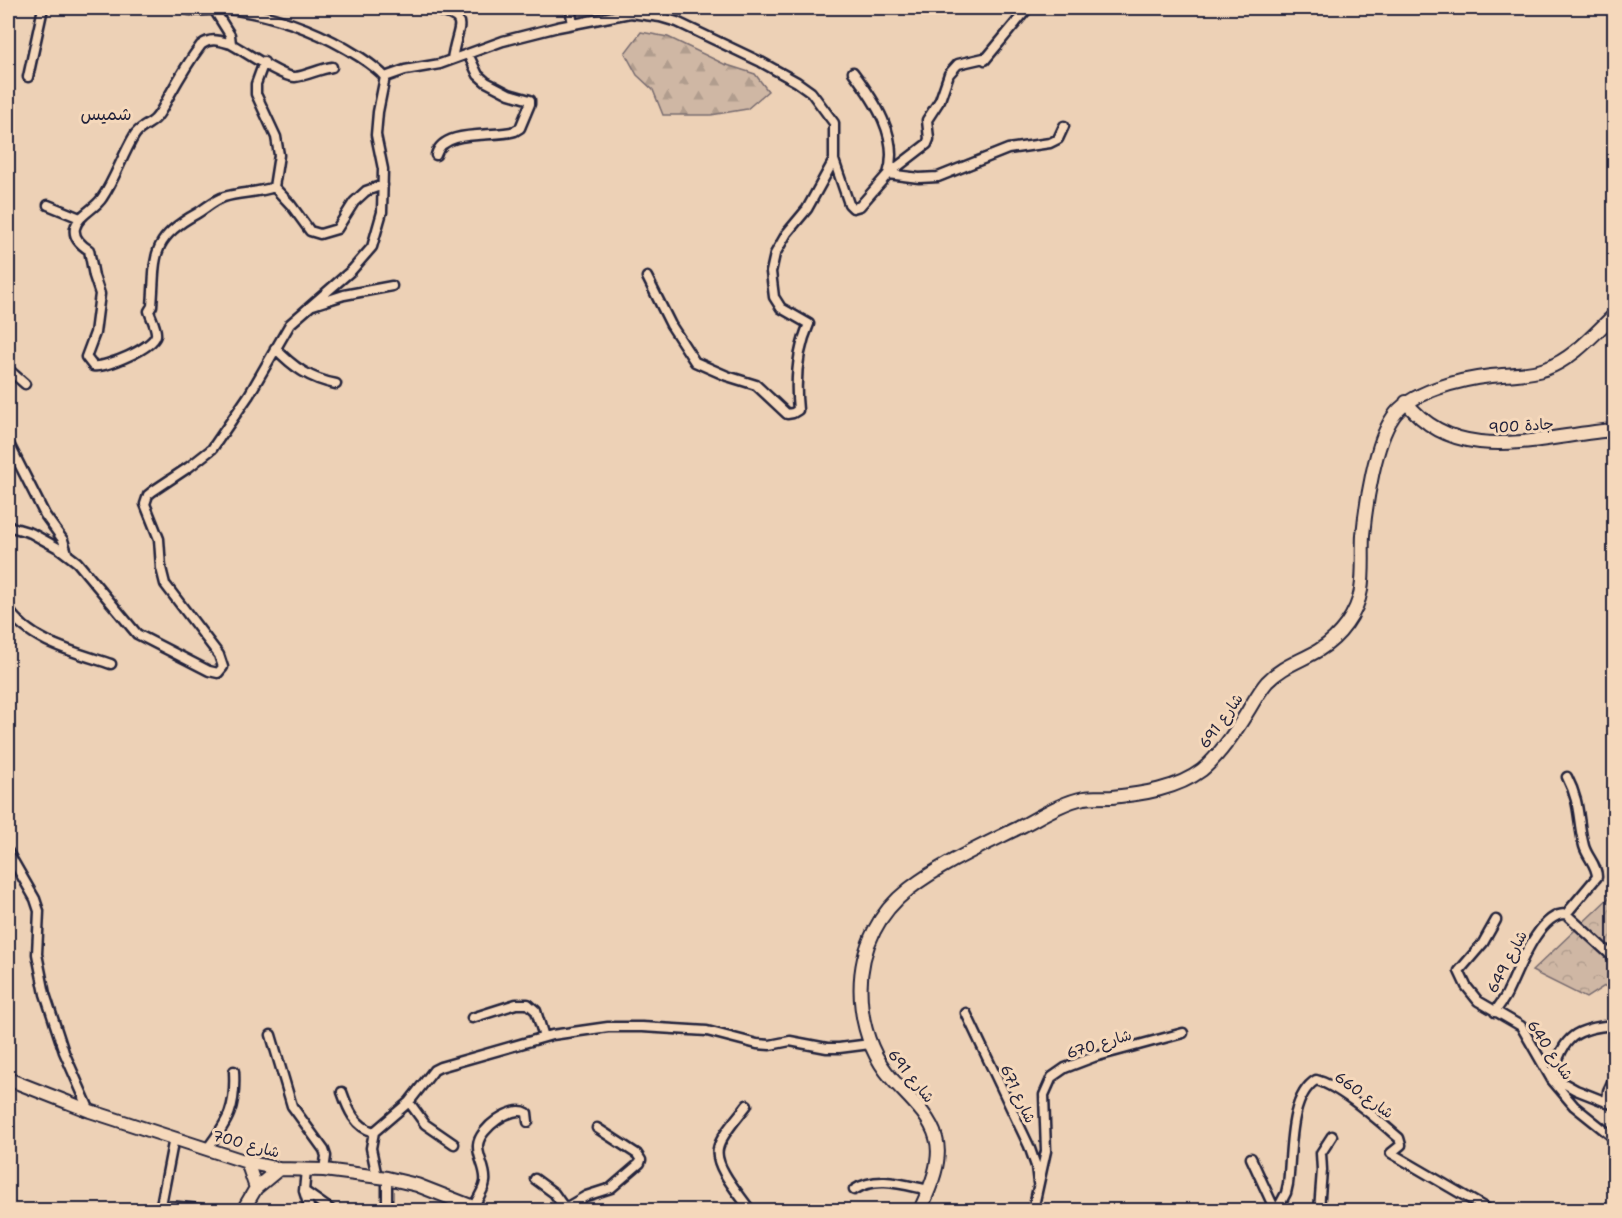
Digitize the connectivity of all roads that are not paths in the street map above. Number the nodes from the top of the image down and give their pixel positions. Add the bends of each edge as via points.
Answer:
1 (43, 8) edge
2 (182, 8) edge
3 (429, 8) edge
4 (570, 8) edge
5 (1028, 8) edge
6 (243, 10) edge
7 (641, 10) edge
8 (215, 11) junction
9 (573, 24) junction
10 (231, 44) junction
11 (468, 54) junction
12 (452, 59) junction
13 (264, 62) junction
14 (332, 67) dead end
15 (853, 72) dead end
16 (28, 77) dead end
17 (385, 77) junction
18 (1064, 126) dead end
19 (436, 154) dead end
20 (834, 160) junction
21 (888, 174) junction
22 (383, 185) junction
23 (274, 187) junction
24 (48, 205) dead end
25 (80, 218) junction
26 (646, 278) dead end
27 (392, 286) dead end
28 (309, 306) junction
29 (1614, 315) edge
30 (275, 348) junction
31 (8, 369) edge
32 (25, 384) dead end
33 (336, 384) dead end
34 (1406, 402) junction
35 (1614, 430) edge
36 (8, 442) edge
37 (8, 526) edge
38 (67, 554) junction
39 (8, 609) edge
40 (111, 664) dead end
41 (1567, 777) dead end
42 (8, 852) edge
43 (1566, 914) junction
44 (1496, 920) dead end
45 (1614, 958) edge
46 (1495, 1012) junction
47 (966, 1013) dead end
48 (472, 1018) dead end
49 (1614, 1025) edge
50 (1183, 1033) dead end
51 (271, 1035) dead end
52 (544, 1037) junction
53 (870, 1044) junction
54 (234, 1071) dead end
55 (1614, 1078) edge
56 (8, 1080) edge
57 (1554, 1080) junction
58 (342, 1092) dead end
59 (409, 1102) junction
60 (1611, 1104) edge
61 (747, 1106) dead end
62 (90, 1111) junction
63 (528, 1122) dead end
64 (597, 1128) dead end
65 (374, 1132) junction
66 (1332, 1136) dead end
67 (174, 1138) junction
68 (1614, 1138) edge
69 (454, 1144) dead end
70 (207, 1149) junction
71 (1251, 1158) dead end
72 (247, 1162) junction
73 (279, 1169) junction
74 (306, 1170) junction
75 (324, 1170) junction
76 (382, 1178) junction
77 (535, 1179) dead end
78 (256, 1188) junction
79 (1039, 1188) junction
80 (854, 1190) dead end
81 (929, 1190) junction
82 (304, 1191) junction
83 (161, 1205) junction
84 (477, 1209) edge
85 (566, 1209) edge
86 (148, 1210) edge
87 (208, 1210) edge
88 (243, 1210) edge
89 (310, 1210) edge
90 (331, 1210) edge
91 (387, 1210) edge
92 (750, 1210) edge
93 (920, 1210) edge
94 (1033, 1210) edge
95 (1276, 1210) edge
96 (1319, 1210) edge
97 (1489, 1210) edge

1 - 16 street
2 - 8 street
3 - 12 street via 459,20
4 - 9 street
5 - 21 street via 985,60 954,68 927,120 927,144
6 - 8 street
6 - 17 street via 313,31 350,50
7 - 9 street
7 - 20 street via 677,22 804,87 834,123
8 - 10 street via 230,35
9 - 11 street
10 - 13 street
10 - 25 street via 216,40 201,45 154,120 135,134 102,199
11 - 12 street
11 - 19 street via 478,75 509,94 531,100 530,104 520,128 508,133 455,138 444,143
12 - 17 street
13 - 14 street via 288,76
13 - 23 street via 256,94 276,137 279,155
15 - 21 street via 884,123 892,154
17 - 22 street via 376,135
18 - 21 street via 1058,139 1050,143 1008,149 938,177
20 - 21 street via 853,208 860,206
20 - 26 street via 807,209 775,254 771,272 774,297 781,309 809,324 798,369 798,410 787,414 756,384 695,362
22 - 23 street via 366,190 337,229 320,234 310,231
22 - 28 street via 382,212 372,247 352,270
23 - 25 street via 222,197 171,229 153,268 149,311 155,337 130,355 98,367 86,357 100,294 89,250 74,231
24 - 25 street
27 - 28 street
28 - 30 street via 290,324
29 - 34 main road via 1578,350 1550,367 1456,382
30 - 33 street via 294,368
30 - 38 street via 249,395 212,448 148,495 145,504 159,539 165,584 219,655 219,673 137,634
31 - 32 street
34 - 35 main road, جادة 900 via 1436,430 1479,443 1530,442
34 - 53 main road, شارع 691 via 1382,437 1363,536 1361,591 1347,624 1326,645 1274,676 1221,750 1180,783 1144,793 1083,798 1054,809 974,850 891,904 873,932 866,954 861,1002
36 - 38 street
37 - 38 street via 38,536
39 - 40 street via 15,621 33,634
41 - 43 street, شارع 649 via 1576,793 1585,848 1598,874
42 - 62 street via 31,888 39,911 37,954 45,994 64,1052
43 - 45 street
43 - 46 street, شارع 649 via 1555,916 1538,933
44 - 46 street, شارع 640 via 1459,972 1472,995
46 - 57 street, شارع 640 via 1521,1026
47 - 79 street, شارع 671 via 1029,1146
48 - 52 street via 528,1004 536,1011
49 - 57 street via 1586,1029 1570,1037 1561,1051
50 - 79 street, شارع 670 via 1094,1057 1052,1077 1044,1095 1046,1151
51 - 75 street via 292,1106 324,1150
52 - 53 street via 608,1027 642,1027 707,1031 770,1045 790,1041 827,1048
52 - 59 street via 440,1067
53 - 81 main road, شارع 691 via 936,1136 937,1159
54 - 70 street via 235,1091 229,1117
55 - 60 street via 1608,1091
56 - 62 main road, شارع 700
57 - 60 street
57 - 68 street, شارع 640 via 1574,1106
58 - 65 street via 356,1122
59 - 65 street
59 - 69 street via 425,1124
61 - 92 street via 720,1143 717,1156
62 - 67 main road, شارع 700
63 - 84 street via 523,1110 512,1112 495,1122 479,1140 485,1180
64 - 85 street via 637,1154 640,1163 611,1188 586,1196
65 - 76 street via 371,1148
66 - 96 street via 1321,1153
67 - 70 main road, شارع 700
67 - 83 street
70 - 72 main road, شارع 700
71 - 95 street
72 - 73 main road, شارع 700
72 - 78 main road
73 - 74 main road, شارع 700
73 - 78 main road
74 - 75 main road, شارع 700
74 - 82 street
75 - 76 main road, شارع 700
76 - 84 main road, شارع 700 via 417,1185
76 - 91 street
77 - 85 street via 554,1193
78 - 88 main road
79 - 94 street, شارع 670
80 - 81 street via 863,1184 887,1181
81 - 93 main road, شارع 691
82 - 89 street
82 - 90 street
83 - 86 street
83 - 87 street
95 - 97 street, شارع 660 via 1288,1184 1298,1106 1303,1092 1316,1080 1353,1101 1399,1138 1401,1145 1390,1153

